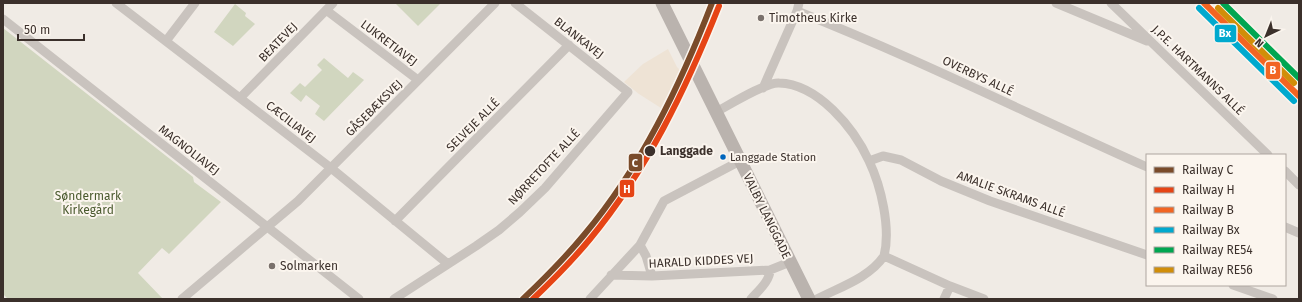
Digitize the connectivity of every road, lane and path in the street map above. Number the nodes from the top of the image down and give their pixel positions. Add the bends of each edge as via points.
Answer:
1 (116, 3) edge
2 (195, 3) edge
3 (495, 3) edge
4 (515, 3) edge
5 (662, 3) edge
6 (1056, 3) edge
7 (1111, 3) edge
8 (330, 6) edge
9 (798, 7) edge
10 (3, 19) edge
11 (166, 41) junction
12 (1152, 43) junction
13 (569, 45) junction
14 (418, 80) junction
15 (763, 88) junction
16 (628, 92) joint
17 (240, 98) junction
18 (716, 112) junction
19 (1267, 154) edge
20 (740, 160) junction
21 (869, 161) junction
22 (1146, 167) edge
23 (331, 168) junction
24 (1286, 172) edge
25 (1299, 185) edge
26 (395, 221) junction
27 (268, 227) junction
28 (1286, 227) edge
29 (1299, 233) edge
30 (640, 245) junction
31 (1146, 255) edge
32 (884, 256) junction
33 (790, 262) junction
34 (448, 264) junction
35 (770, 270) junction
36 (611, 275) junction
37 (652, 276) junction
38 (950, 286) junction
39 (1236, 286) edge
40 (182, 299) edge
41 (359, 299) edge
42 (394, 299) edge
43 (590, 299) edge
44 (751, 299) edge
45 (809, 299) edge
46 (817, 299) edge
47 (944, 299) edge
48 (984, 299) edge
49 (1273, 299) edge

1 - 11 street, CÆCILIAVEJ
2 - 11 street
3 - 14 street, GÅSEBÆKSVEJ
4 - 13 street, BLANKAVEJ
5 - 18 street, VALBY LANGGADE
6 - 12 street
7 - 12 street, J.P.E. HARTMANNS ALLÉ
8 - 14 street, LUKRETIAVEJ
8 - 17 street, BEATEVEJ
9 - 15 street
9 - 22 street, OVERBYS ALLÉ
10 - 27 street, MAGNOLIAVEJ
11 - 17 street, CÆCILIAVEJ
12 - 19 street, J.P.E. HARTMANNS ALLÉ
13 - 16 street, BLANKAVEJ
13 - 26 street, SELVEJE ALLÉ
14 - 23 street, GÅSEBÆKSVEJ
15 - 18 street
15 - 21 street via 777,82 794,84 819,98 847,126
16 - 34 street, NØRRETOFTE ALLÉ via 545,188 520,212 493,234
17 - 23 street, CÆCILIAVEJ
18 - 20 street, VALBY LANGGADE
20 - 30 street via 664,201
20 - 33 street, VALBY LANGGADE
21 - 31 street, AMALIE SKRAMS ALLÉ via 883,156 901,160 941,181 990,201
21 - 32 street via 883,204 886,225
23 - 26 street, CÆCILIAVEJ
23 - 27 street, GÅSEBÆKSVEJ
24 - 25 street
26 - 34 street, CÆCILIAVEJ
27 - 40 street, GÅSEBÆKSVEJ
27 - 41 street, MAGNOLIAVEJ
28 - 29 street
30 - 36 street
30 - 37 street
32 - 38 street
32 - 46 street via 869,272
33 - 35 street, HARALD KIDDES VEJ
33 - 45 street, VALBY LANGGADE
34 - 42 street, NØRRETOFTE ALLÉ
35 - 37 street, HARALD KIDDES VEJ
35 - 44 street via 762,287
36 - 37 street, HARALD KIDDES VEJ
36 - 43 street
38 - 47 street
38 - 48 street
39 - 49 street

